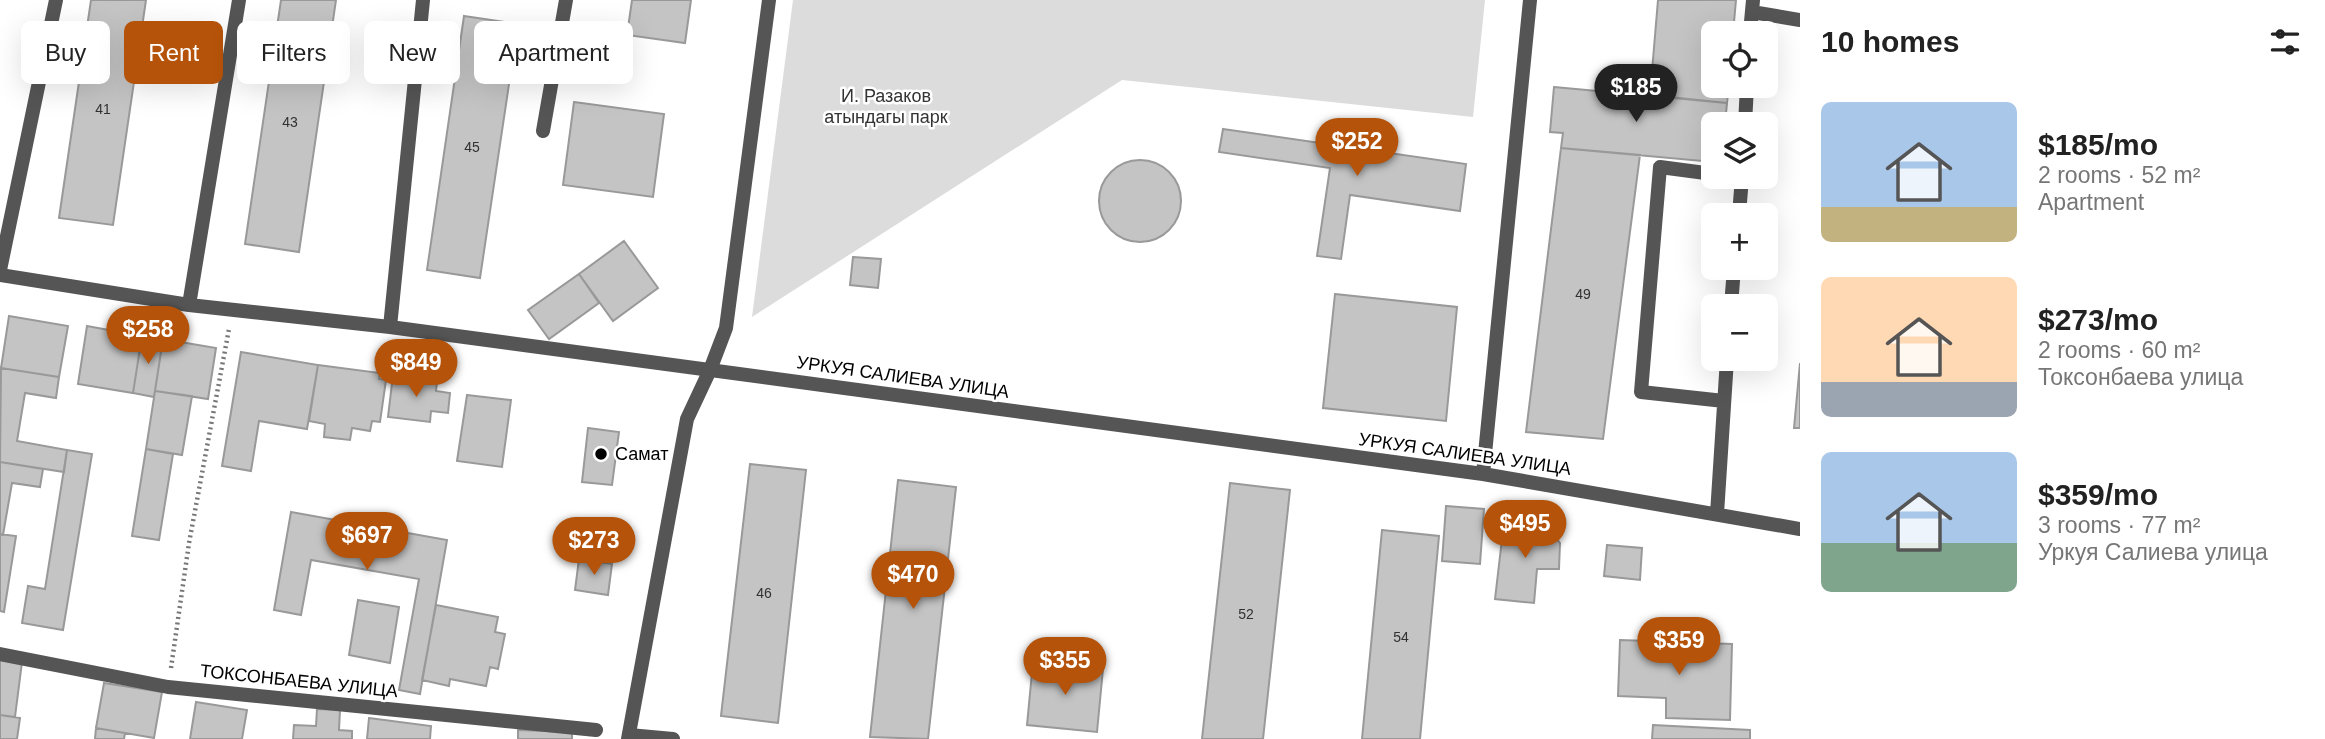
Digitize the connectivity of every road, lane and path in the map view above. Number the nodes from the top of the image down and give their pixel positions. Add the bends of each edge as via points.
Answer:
1 (56, 0) edge
2 (239, 0) edge
3 (423, 0) edge
4 (566, 0) edge
5 (769, 0) edge
6 (1530, 0) edge
7 (1752, 6) edge
8 (1800, 20) edge
9 (543, 131) dead end
10 (1701, 172) edge
11 (0, 273) edge
12 (189, 305) junction
13 (232, 310) junction
14 (390, 327) junction
15 (710, 370) junction
16 (1726, 371) edge
17 (1724, 401) junction
18 (1483, 474) junction
19 (1717, 514) junction
20 (1800, 528) edge
21 (0, 654) edge
22 (168, 687) junction
23 (596, 730) dead end
24 (628, 737) edge
25 (673, 739) edge

1 - 11 street
2 - 12 street
3 - 14 street
4 - 9 street
5 - 15 street via 726,328
6 - 18 street
7 - 8 street
10 - 17 street via 1660,167 1641,392
11 - 12 street, УРКУЯ САЛИЕВА УЛИЦА
12 - 13 street, УРКУЯ САЛИЕВА УЛИЦА
13 - 14 street, УРКУЯ САЛИЕВА УЛИЦА
13 - 22 path
14 - 15 street, УРКУЯ САЛИЕВА УЛИЦА
15 - 18 street, УРКУЯ САЛИЕВА УЛИЦА
15 - 24 street via 687,419
16 - 17 street
17 - 19 street
18 - 19 street, УРКУЯ САЛИЕВА УЛИЦА
19 - 20 street, УРКУЯ САЛИЕВА УЛИЦА
21 - 22 street, ТОКСОНБАЕВА УЛИЦА
22 - 23 street, ТОКСОНБАЕВА УЛИЦА
24 - 25 street

